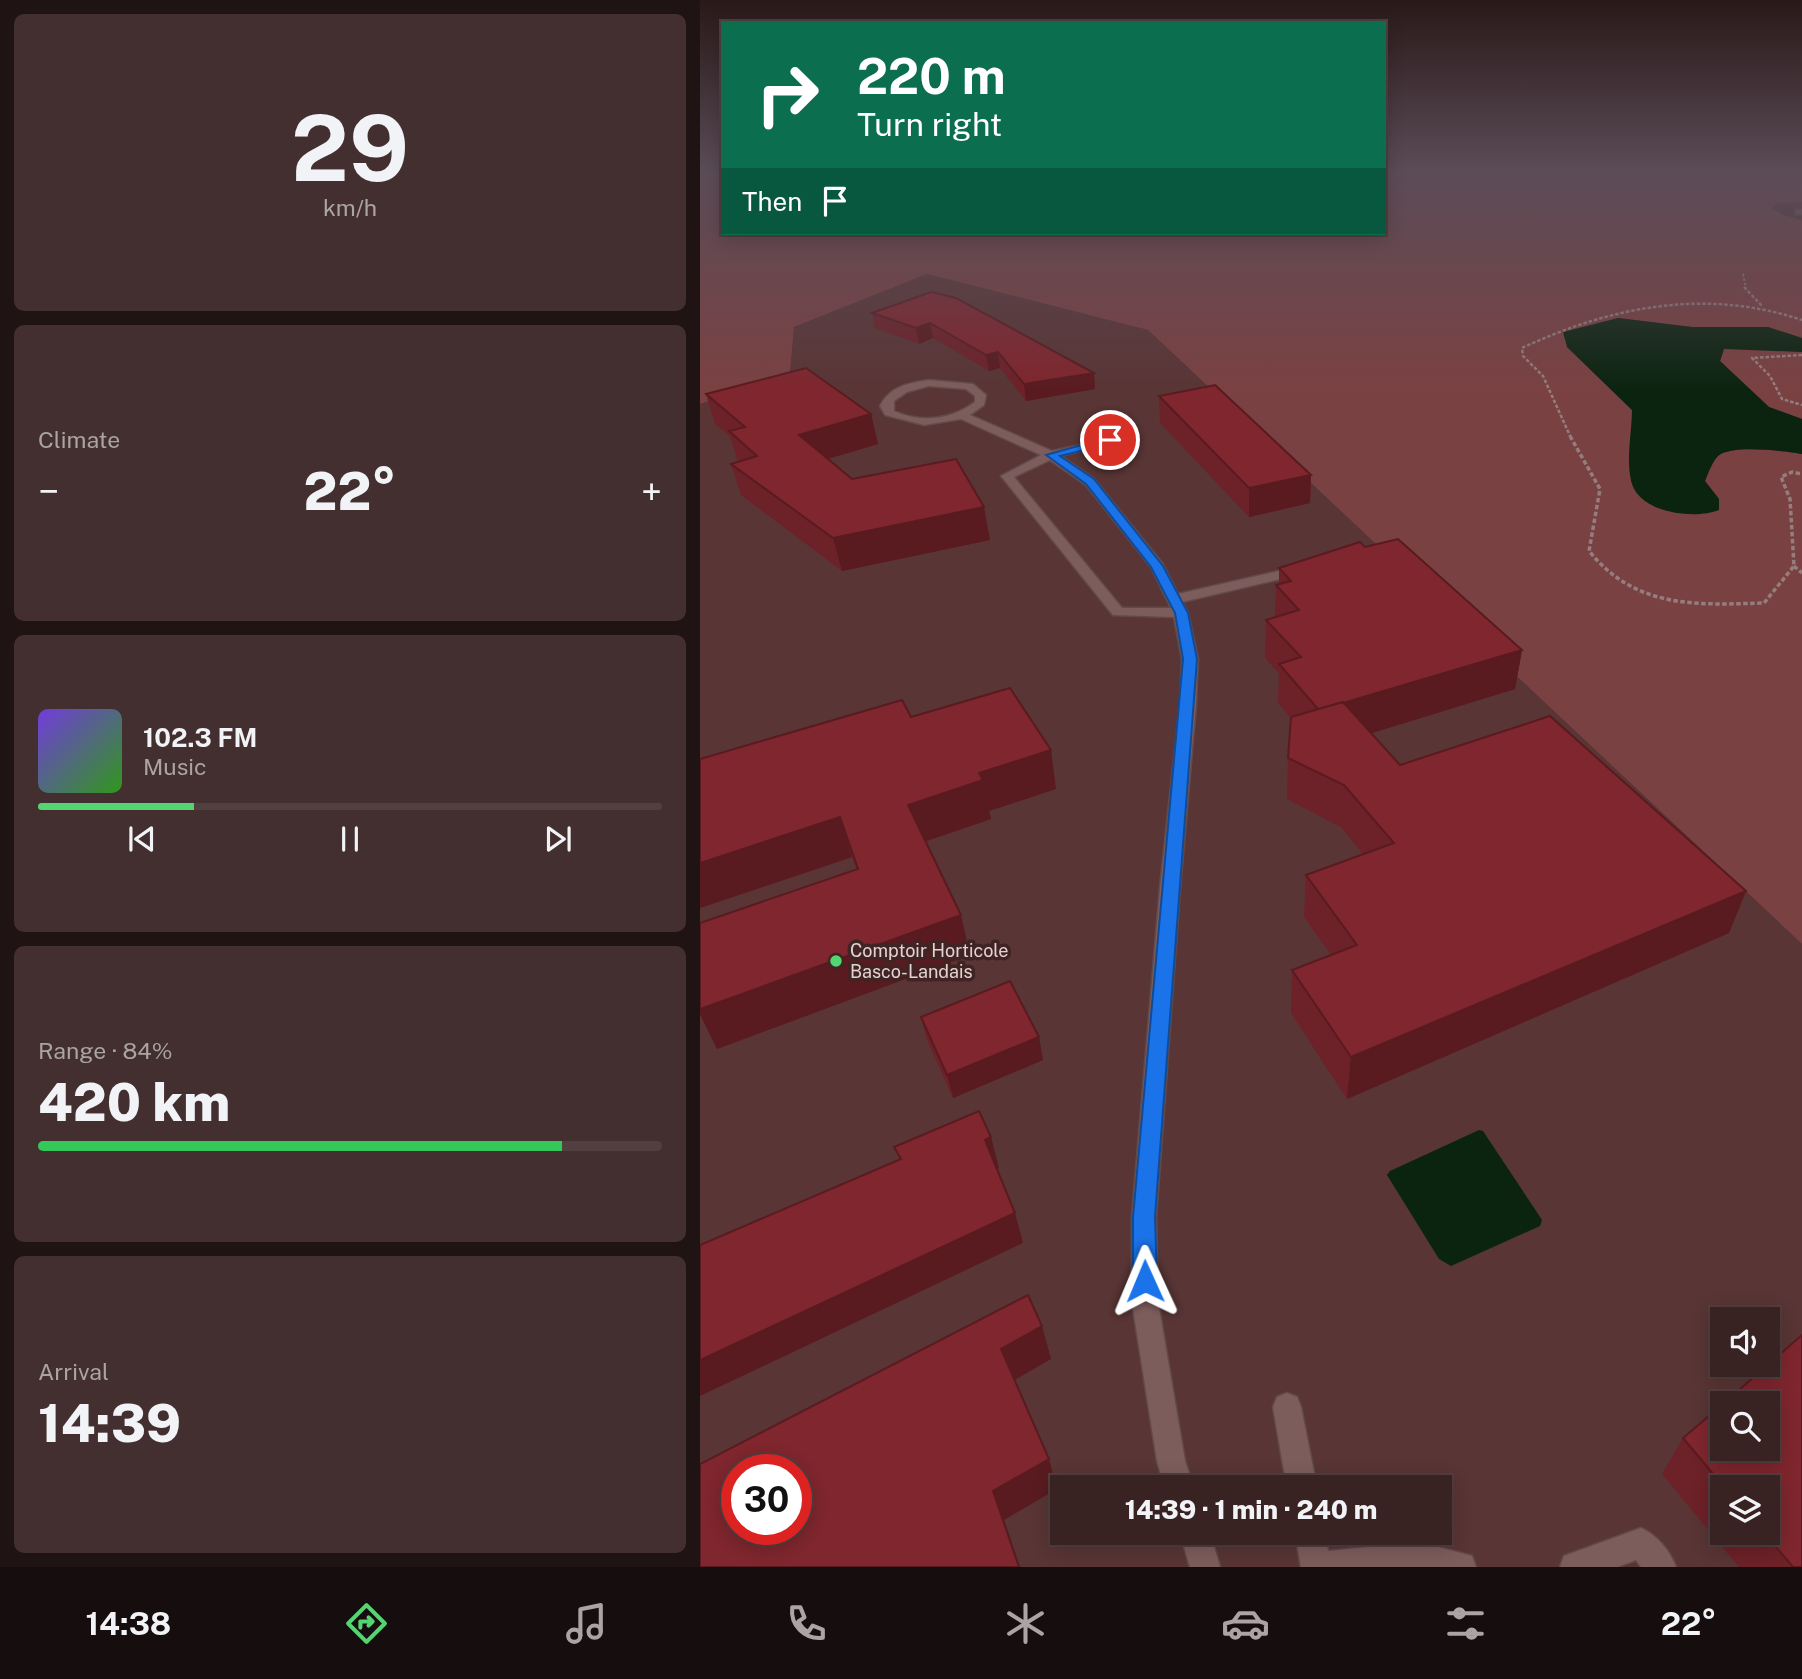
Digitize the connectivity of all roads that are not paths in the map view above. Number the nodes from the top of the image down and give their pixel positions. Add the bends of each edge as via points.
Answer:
1 (962, 415) junction
2 (1110, 440) dead end
3 (1051, 455) junction
4 (1316, 566) edge
5 (1178, 606) junction
6 (1287, 1407) dead end
7 (1176, 1475) edge
8 (1300, 1475) edge
9 (1199, 1545) edge
10 (1312, 1545) edge
11 (1205, 1567) edge
12 (1317, 1567) edge
13 (1461, 1567) edge
14 (1575, 1567) edge
15 (1661, 1567) edge

1 - 1 street via 980,403 981,395 969,386 948,382 913,386 896,393 886,406 894,416 913,421
1 - 3 street
2 - 3 street
3 - 5 street via 1104,497 1157,566
3 - 5 street via 1007,476 1118,612
4 - 5 street
5 - 7 street via 1190,659 1188,704 1144,1217 1145,1302
6 - 8 street
9 - 11 street
10 - 12 street
12 - 13 street via 1419,1556
14 - 15 street via 1642,1543

